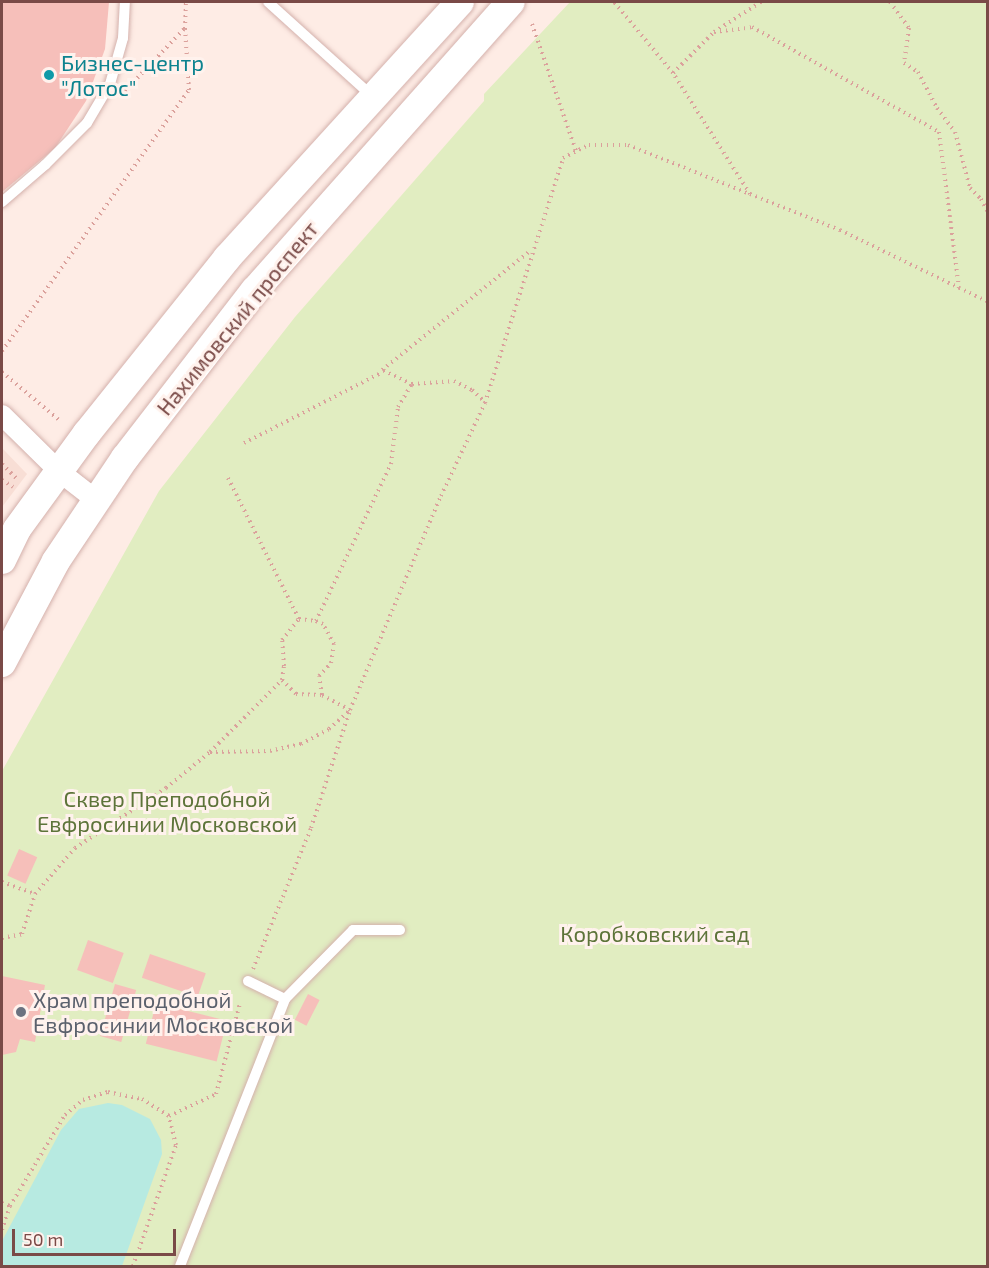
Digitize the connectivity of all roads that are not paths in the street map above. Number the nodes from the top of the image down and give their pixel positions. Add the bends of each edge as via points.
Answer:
1 (125, 2) edge
2 (460, 2) edge
3 (511, 2) edge
4 (274, 4) edge
5 (373, 97) junction
6 (2, 202) edge
7 (2, 415) edge
8 (60, 472) junction
9 (96, 500) junction
10 (2, 560) edge
11 (2, 663) edge
12 (400, 930) dead end
13 (248, 981) road end
14 (285, 999) junction
15 (180, 1266) edge

1 - 6 lane via 123,38 110,84 87,123
2 - 5 main road, Нахимовский проспект
3 - 9 main road, Нахимовский проспект via 255,290 124,458
4 - 5 lane
5 - 8 main road, Нахимовский проспект via 227,258
7 - 8 street
8 - 9 street
8 - 10 main road, Нахимовский проспект via 17,529
9 - 11 main road, Нахимовский проспект via 56,561
12 - 14 lane via 353,930
13 - 14 lane
14 - 15 lane

